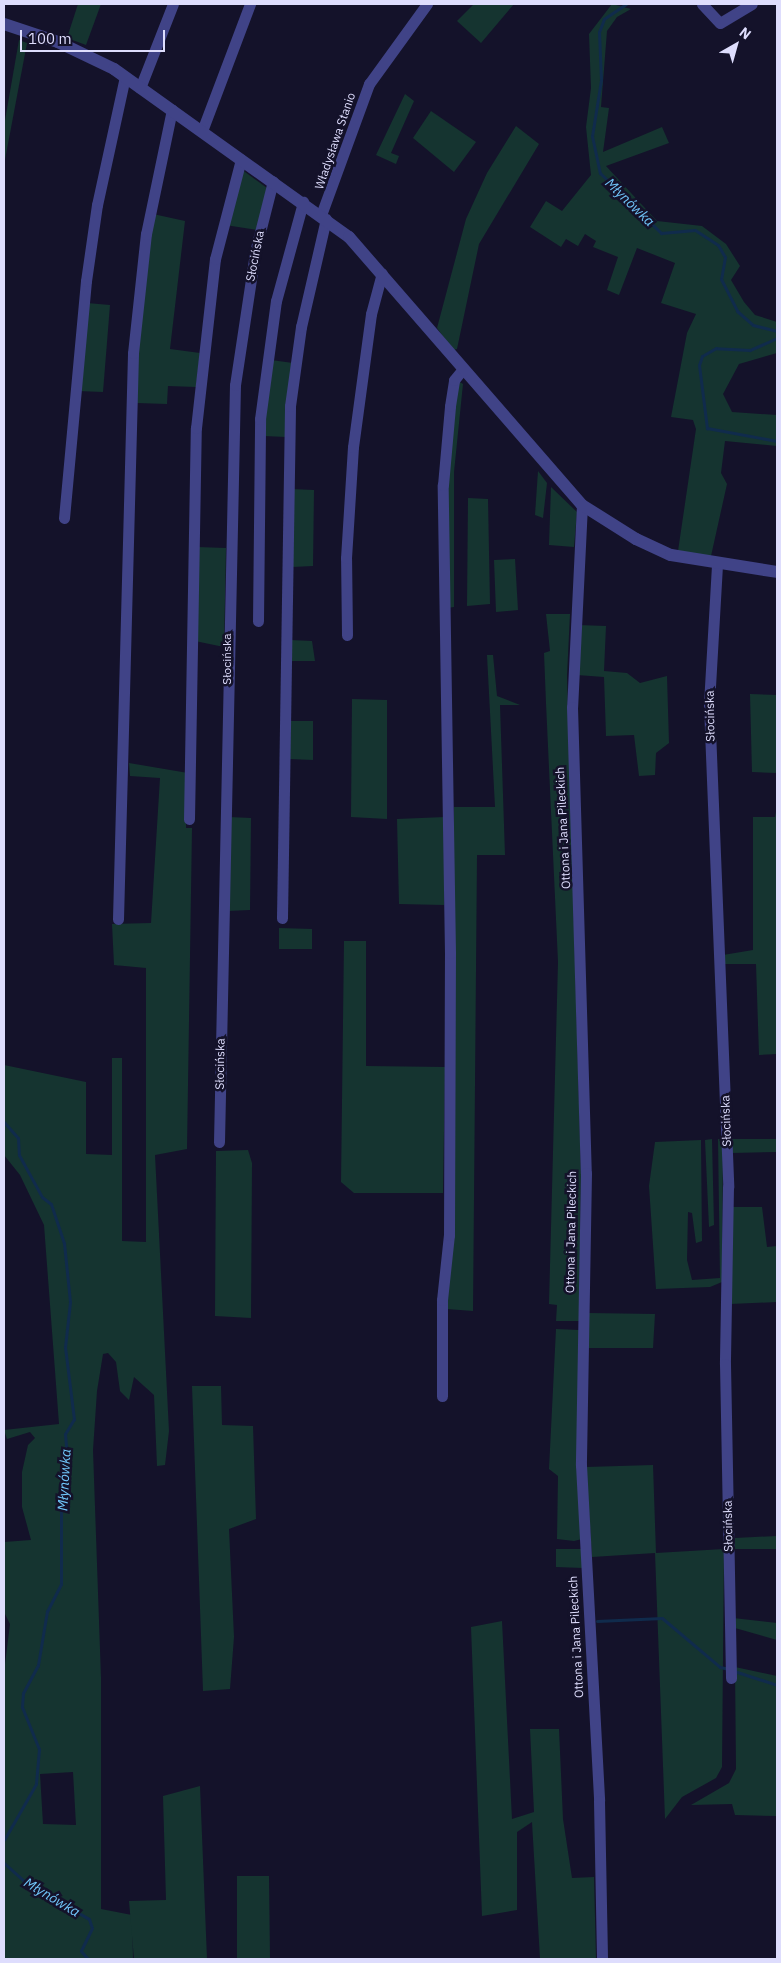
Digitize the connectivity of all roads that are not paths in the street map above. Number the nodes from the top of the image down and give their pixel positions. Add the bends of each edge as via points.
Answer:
1 (173, 4) edge
2 (250, 4) edge
3 (427, 4) edge
4 (702, 4) edge
5 (752, 4) edge
6 (4, 24) edge
7 (125, 77) junction
8 (140, 88) junction
9 (172, 110) junction
10 (202, 131) junction
11 (242, 159) junction
12 (273, 181) junction
13 (303, 202) junction
14 (324, 217) junction
15 (382, 273) junction
16 (462, 369) junction
17 (582, 505) junction
18 (64, 518) dead end
19 (717, 565) junction
20 (777, 572) edge
21 (258, 621) dead end
22 (348, 636) dead end
23 (189, 819) dead end
24 (282, 918) dead end
25 (118, 919) dead end
26 (219, 1142) dead end
27 (442, 1396) dead end
28 (731, 1678) dead end
29 (602, 1959) edge

1 - 8 street
2 - 10 street
3 - 14 street, Władysława Stanio via 369,84
4 - 5 street via 720,23
6 - 7 street via 75,49
7 - 8 street
7 - 18 street via 97,205 85,291
8 - 9 street
9 - 10 street
9 - 25 street via 146,234 133,353
10 - 11 street
11 - 12 street
11 - 23 street via 215,259 196,428
12 - 13 street
12 - 26 street, Słocińska via 255,252 235,385
13 - 14 street
13 - 21 street via 276,301 260,419
14 - 15 street
14 - 24 street, Władysława Stanio via 301,327 290,406
15 - 16 street
15 - 22 street via 371,314 353,447 346,558
16 - 17 street
16 - 27 street via 454,380 451,397 443,485 450,982 449,1235 442,1300
17 - 19 street via 652,547
17 - 29 street, Ottona i Jana Pileckich via 572,707 586,1172 581,1464 599,1801
19 - 20 street
19 - 28 street, Słocińska via 709,705 728,1188 725,1364

